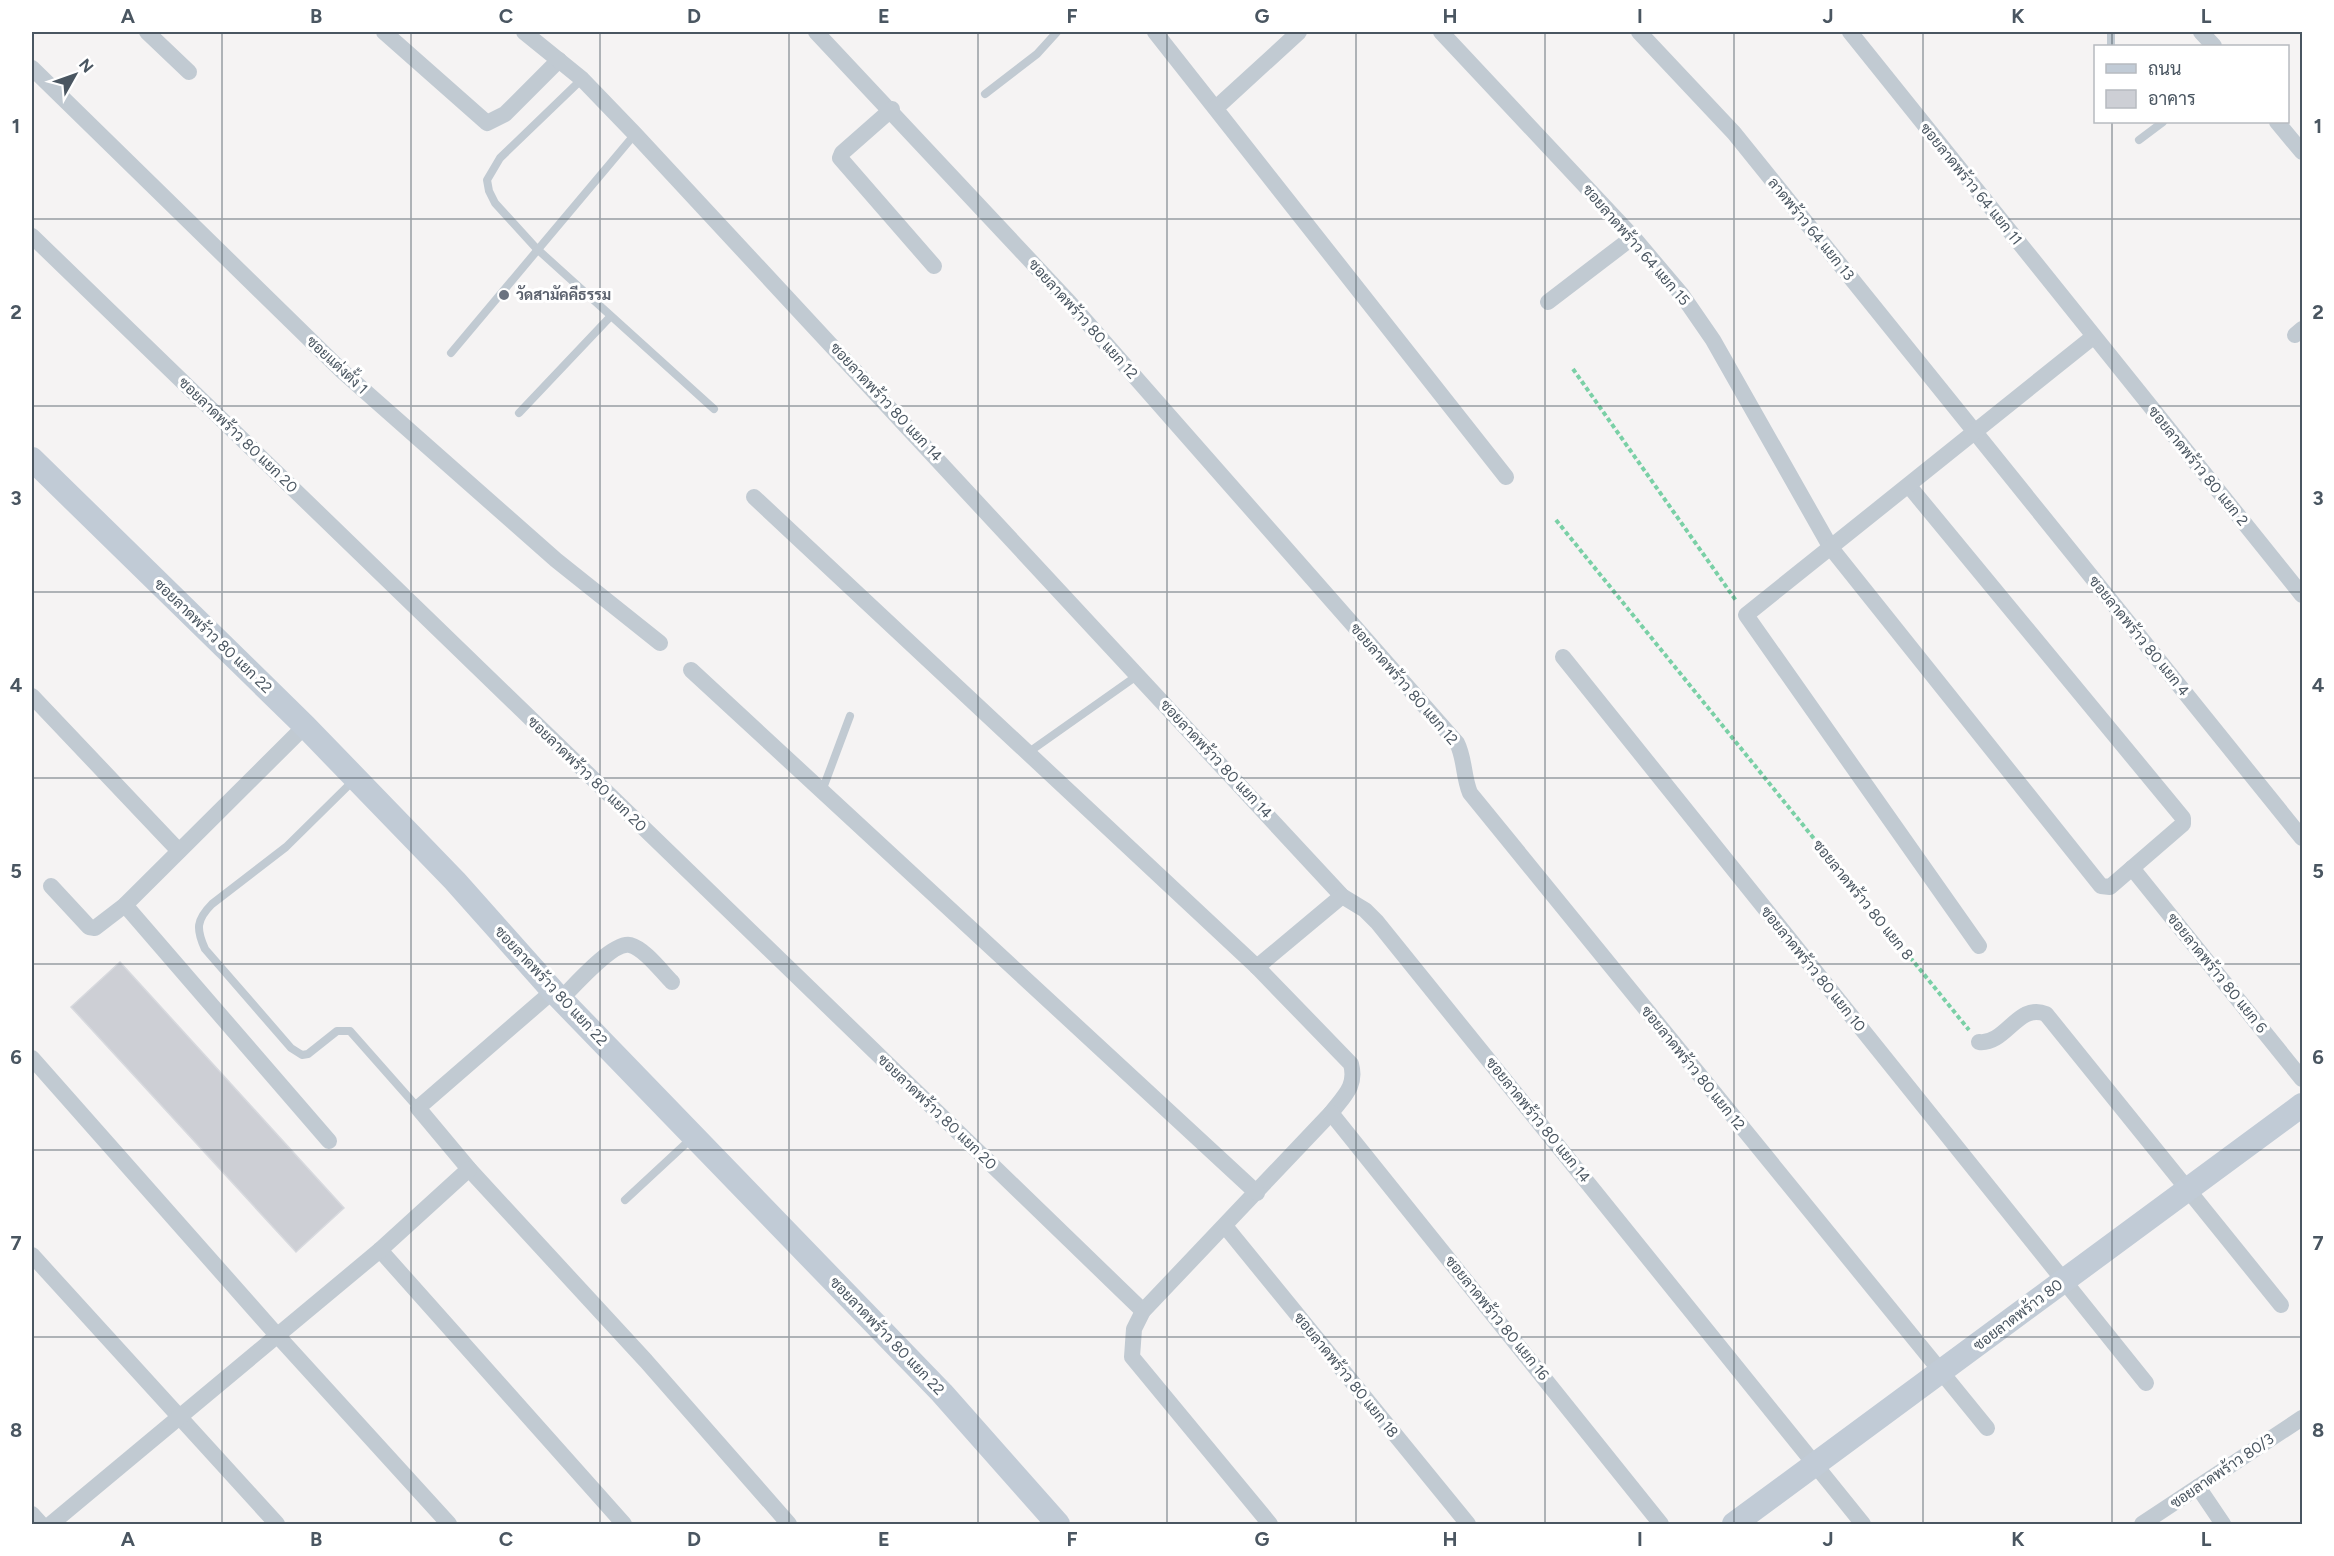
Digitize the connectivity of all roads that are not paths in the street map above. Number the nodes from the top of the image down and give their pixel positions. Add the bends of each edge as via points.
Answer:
1 (147, 32) edge
2 (384, 32) edge
3 (524, 32) edge
4 (816, 32) edge
5 (1057, 32) edge
6 (1155, 32) edge
7 (1299, 32) edge
8 (1441, 32) edge
9 (1639, 32) edge
10 (1850, 32) edge
11 (2201, 32) edge
12 (2213, 45) edge
13 (559, 60) junction
14 (32, 68) edge
15 (189, 72) dead end
16 (582, 79) junction
17 (985, 94) dead end
18 (1216, 108) junction
19 (891, 109) junction
20 (2162, 123) edge
21 (2278, 123) edge
22 (635, 134) junction
23 (2139, 140) dead end
24 (2302, 152) edge
25 (32, 236) edge
26 (1633, 237) junction
27 (536, 248) junction
28 (934, 266) dead end
29 (1548, 302) dead end
30 (610, 317) junction
31 (2093, 338) junction
32 (451, 353) dead end
33 (714, 410) dead end
34 (519, 413) dead end
35 (1975, 434) junction
36 (32, 459) edge
37 (1506, 477) dead end
38 (1909, 486) junction
39 (754, 497) dead end
40 (1832, 548) junction
41 (2302, 595) edge
42 (660, 643) dead end
43 (1563, 657) dead end
44 (691, 670) dead end
45 (1138, 675) junction
46 (32, 696) edge
47 (850, 716) dead end
48 (305, 726) junction
49 (1029, 752) junction
50 (356, 778) junction
51 (822, 791) junction
52 (2302, 838) edge
53 (179, 851) junction
54 (2132, 868) junction
55 (51, 886) dead end
56 (1342, 896) junction
57 (125, 905) junction
58 (1979, 946) dead end
59 (1257, 967) junction
60 (672, 982) dead end
61 (557, 995) junction
62 (1979, 1042) road end
63 (32, 1058) edge
64 (2302, 1079) edge
65 (2302, 1105) edge
66 (418, 1108) junction
67 (1331, 1113) junction
68 (695, 1136) junction
69 (329, 1141) dead end
70 (469, 1169) junction
71 (2188, 1190) junction
72 (1257, 1193) junction
73 (625, 1200) dead end
74 (1225, 1226) junction
75 (380, 1250) junction
76 (32, 1255) edge
77 (2064, 1281) junction
78 (2282, 1305) dead end
79 (1143, 1311) junction
80 (276, 1334) junction
81 (1941, 1373) junction
82 (2146, 1383) dead end
83 (179, 1417) junction
84 (2302, 1418) edge
85 (1987, 1428) dead end
86 (1815, 1464) junction
87 (2198, 1487) junction
88 (32, 1514) edge
89 (58, 1522) edge
90 (41, 1524) edge
91 (278, 1524) edge
92 (449, 1524) edge
93 (624, 1524) edge
94 (789, 1524) edge
95 (1058, 1524) edge
96 (1270, 1524) edge
97 (1468, 1524) edge
98 (1661, 1524) edge
99 (1734, 1524) edge
100 (1863, 1524) edge
101 (2142, 1524) edge
102 (2223, 1524) edge

1 - 15 street
2 - 13 street via 487,123 505,114
3 - 13 street, ซอยลาดพร้าว 80 แยก 14
4 - 19 street, ซอยลาดพร้าว 80 แยก 12
5 - 17 lane via 1037,54
6 - 18 street
7 - 18 street
8 - 26 street, ซอยลาดพร้าว 64 แยก 15
9 - 35 street, ลาดพร้าว 64 แยก 13 via 1734,132
10 - 31 street, ซอยลาดพร้าว 64 แยก 11
11 - 12 street
13 - 16 street, ซอยลาดพร้าว 80 แยก 14
14 - 42 street, ซอยแต่งตั้ง 1 via 342,370 556,560
16 - 22 street, ซอยลาดพร้าว 80 แยก 14
16 - 27 lane via 500,158 487,180 495,203
18 - 37 street
19 - 28 street via 840,158
19 - 81 street, ซอยลาดพร้าว 80 แยก 12 via 1071,303 1457,743 1470,793
20 - 23 lane
21 - 24 street
22 - 27 lane
22 - 45 street, ซอยลาดพร้าว 80 แยก 14
25 - 79 street, ซอยลาดพร้าว 80 แยก 20
26 - 29 street
26 - 40 street, ซอยลาดพร้าว 64 แยก 15 via 1683,295 1713,340
27 - 30 lane
27 - 32 lane
30 - 33 lane
30 - 34 lane
31 - 35 street
31 - 41 street, ซอยลาดพร้าว 80 แยก 2
35 - 38 street
35 - 52 street, ซอยลาดพร้าว 80 แยก 4
36 - 48 street, ซอยลาดพร้าว 80 แยก 22
38 - 40 street
38 - 54 street, ซอยลาดพร้าว 64 แยก 15 via 2180,813 2183,824
39 - 49 street
40 - 54 street, ซอยลาดพร้าว 64 แยก 15 via 2101,886 2110,887
40 - 58 street via 1746,615
43 - 77 street, ซอยลาดพร้าว 80 แยก 10
44 - 51 street
45 - 49 lane
45 - 56 street, ซอยลาดพร้าว 80 แยก 14
46 - 53 street
47 - 51 lane
48 - 50 street, ซอยลาดพร้าว 80 แยก 22
48 - 53 street
49 - 59 street
50 - 61 street, ซอยลาดพร้าว 80 แยก 22
50 - 66 lane via 286,847 201,915 198,934 205,949 291,1048 308,1054 337,1031 350,1031
51 - 72 street
53 - 57 street
54 - 64 street, ซอยลาดพร้าว 80 แยก 6
55 - 57 street via 89,927 95,928
56 - 59 street
56 - 86 street, ซอยลาดพร้าว 80 แยก 14 via 1377,922
57 - 69 street
59 - 67 street via 1351,1064 1351,1088
60 - 61 street via 631,945 624,945 608,953
61 - 66 street
61 - 68 street, ซอยลาดพร้าว 80 แยก 22
62 - 71 street via 1992,1041 2029,1011 2046,1014
63 - 80 street
65 - 71 street, ซอยลาดพร้าว 80
66 - 70 street
67 - 72 street
67 - 98 street, ซอยลาดพร้าว 80 แยก 16
68 - 73 lane
68 - 95 street, ซอยลาดพร้าว 80 แยก 22 via 942,1393
70 - 75 street
70 - 94 street
71 - 77 street, ซอยลาดพร้าว 80
71 - 78 street
72 - 74 street
74 - 79 street
74 - 97 street, ซอยลาดพร้าว 80 แยก 18
75 - 80 street
75 - 93 street
76 - 83 street
77 - 81 street, ซอยลาดพร้าว 80
77 - 82 street, ซอยลาดพร้าว 80 แยก 10
79 - 96 street via 1134,1329 1132,1357
80 - 83 street
80 - 92 street
81 - 85 street, ซอยลาดพร้าว 80 แยก 12
81 - 86 street, ซอยลาดพร้าว 80
83 - 89 street
83 - 91 street
84 - 87 street, ซอยลาดพร้าว 80/3
86 - 99 street, ซอยลาดพร้าว 80
86 - 100 street, ซอยลาดพร้าว 80 แยก 14
87 - 101 street, ซอยลาดพร้าว 80/3
87 - 102 street
88 - 90 street

